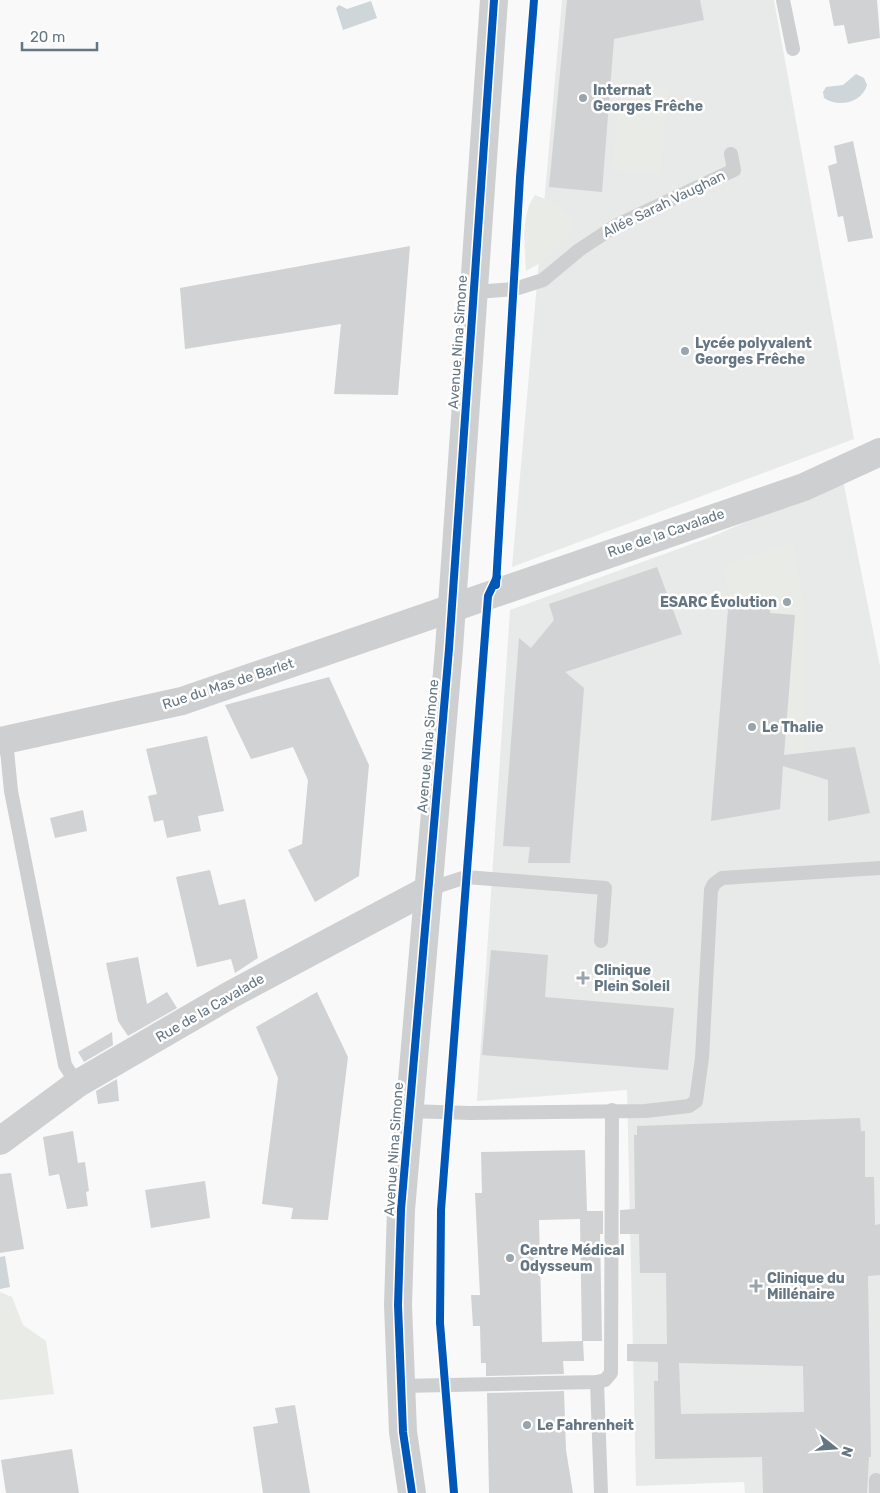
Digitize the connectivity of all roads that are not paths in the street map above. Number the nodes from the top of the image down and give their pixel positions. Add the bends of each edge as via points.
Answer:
1 (494, 0) edge
2 (783, 0) edge
3 (793, 49) dead end
4 (731, 154) dead end
5 (475, 292) junction
6 (880, 452) edge
7 (450, 609) junction
8 (3, 740) edge
9 (880, 868) edge
10 (429, 889) junction
11 (601, 941) dead end
12 (78, 1084) junction
13 (408, 1110) junction
14 (612, 1110) junction
15 (0, 1141) edge
16 (597, 1382) junction
17 (401, 1386) junction
18 (412, 1493) edge
19 (601, 1493) edge

1 - 5 street, Avenue Nina Simone
2 - 3 lane
4 - 5 lane, Allée Sarah Vaughan via 734,170 617,225 579,250 544,280 514,289
5 - 7 street, Avenue Nina Simone
6 - 7 street, Rue de la Cavalade via 804,487
7 - 8 street, Rue du Mas de Barlet via 182,701
7 - 10 street, Avenue Nina Simone
8 - 12 lane via 65,1065
9 - 14 lane via 718,880 711,890 702,1058 696,1101 689,1106
10 - 11 lane via 466,877 606,888
10 - 12 street, Rue de la Cavalade via 230,995
10 - 13 street, Avenue Nina Simone
12 - 15 street, Rue de la Cavalade
13 - 14 lane via 470,1113
13 - 17 street, Avenue Nina Simone via 398,1305
14 - 16 lane via 612,1362 611,1373 605,1380
16 - 17 lane
16 - 19 lane
17 - 18 street, Avenue Nina Simone via 403,1432

